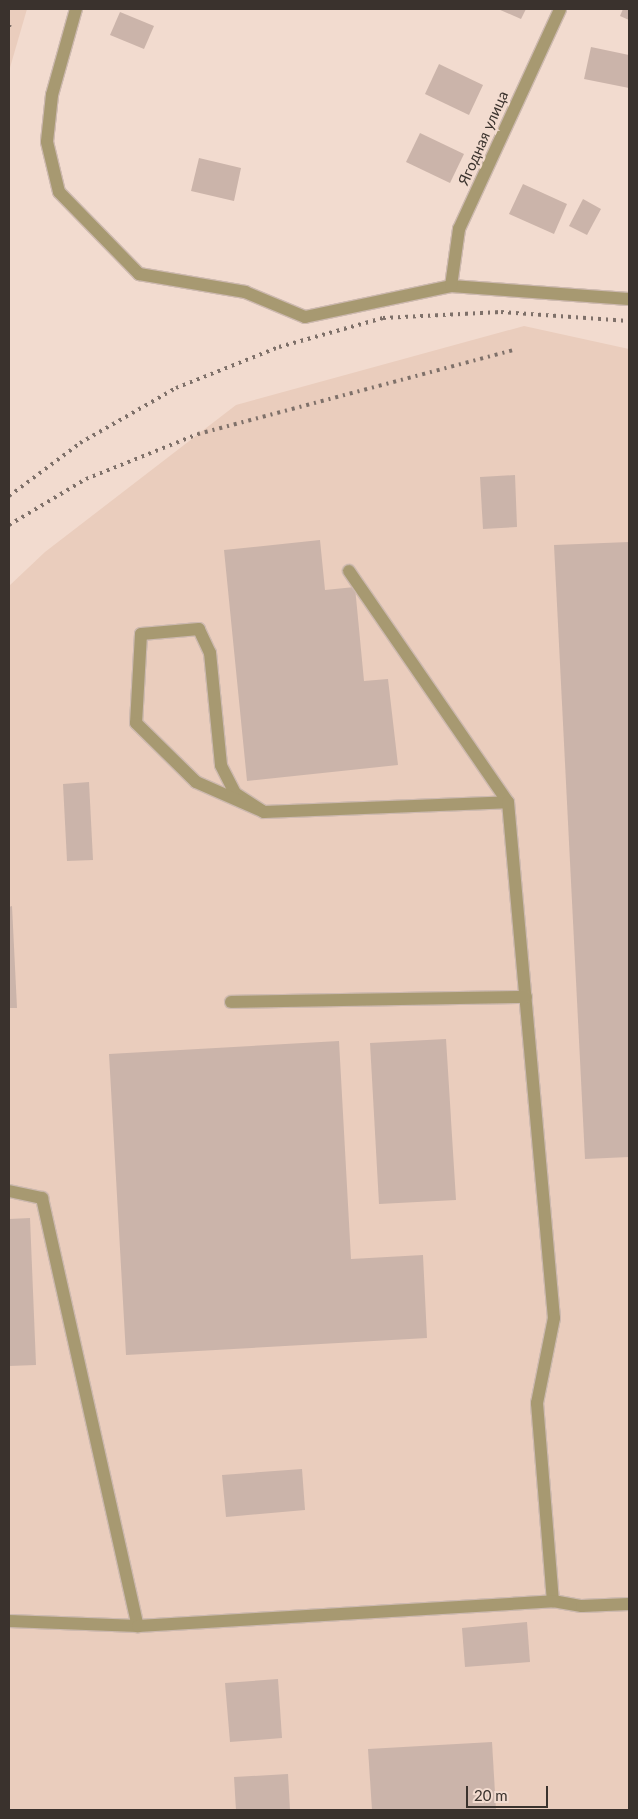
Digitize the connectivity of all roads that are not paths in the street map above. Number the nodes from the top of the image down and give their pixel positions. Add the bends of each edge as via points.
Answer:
1 (76, 9) edge
2 (560, 9) edge
3 (451, 286) junction
4 (629, 299) edge
5 (349, 571) dead end
6 (508, 802) junction
7 (264, 812) junction
8 (526, 997) junction
9 (231, 1002) dead end
10 (9, 1191) edge
11 (553, 1602) junction
12 (629, 1604) edge
13 (9, 1621) edge
14 (138, 1626) junction

1 - 3 street via 52,95 46,142 59,192 139,274 246,292 305,317
2 - 3 street, Ягодная улица via 459,229
3 - 4 street
5 - 6 street
6 - 7 street
6 - 8 street
7 - 7 street via 196,782 136,723 142,634 199,629 210,653 221,765 235,793
8 - 9 street
8 - 11 street via 554,1318 537,1403
10 - 14 street via 42,1198
11 - 12 street via 582,1606
11 - 14 street
13 - 14 street

